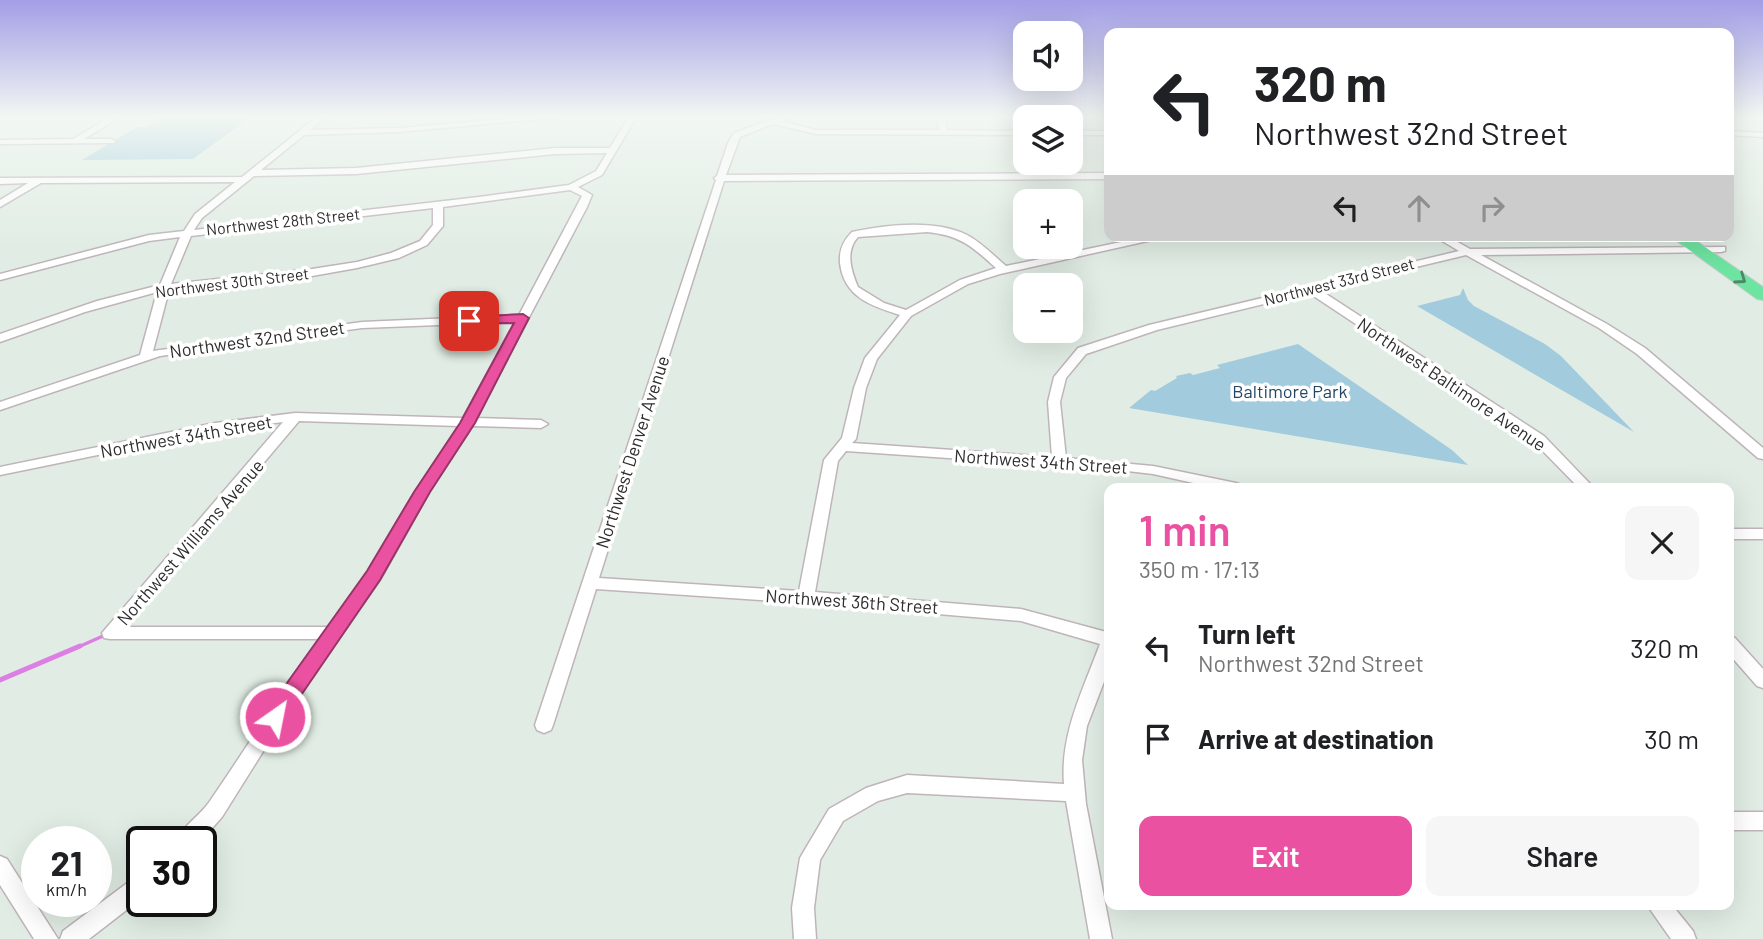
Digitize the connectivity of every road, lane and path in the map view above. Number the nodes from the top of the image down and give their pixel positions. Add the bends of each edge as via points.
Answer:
1 (267, 160) edge
2 (463, 160) edge
3 (607, 160) edge
4 (725, 160) edge
5 (245, 176) junction
6 (1104, 176) edge
7 (718, 178) junction
8 (0, 181) edge
9 (38, 181) junction
10 (571, 187) junction
11 (0, 204) edge
12 (438, 205) junction
13 (187, 232) junction
14 (1137, 242) edge
15 (1449, 242) edge
16 (1699, 242) edge
17 (1467, 252) junction
18 (1004, 270) junction
19 (0, 277) edge
20 (1763, 277) edge
21 (162, 288) junction
22 (1309, 288) junction
23 (1763, 295) edge
24 (907, 314) junction
25 (523, 318) junction
26 (0, 338) edge
27 (146, 356) junction
28 (0, 406) edge
29 (295, 417) junction
30 (467, 423) junction
31 (541, 424) dead end
32 (844, 447) junction
33 (1763, 455) edge
34 (1059, 460) junction
35 (0, 471) edge
36 (1213, 483) edge
37 (1582, 483) edge
38 (1734, 534) edge
39 (1763, 534) edge
40 (590, 583) junction
41 (806, 597) junction
42 (332, 633) junction
43 (1104, 639) edge
44 (1734, 649) edge
45 (1104, 657) edge
46 (1763, 681) edge
47 (544, 725) dead end
48 (1075, 793) junction
49 (1734, 821) edge
50 (1763, 821) edge
51 (201, 826) edge
52 (0, 866) edge
53 (126, 897) edge
54 (1662, 910) edge
55 (47, 939) edge
56 (71, 939) edge
57 (805, 939) edge
58 (1101, 939) edge
59 (1685, 939) edge

1 - 5 street
2 - 5 street
3 - 10 street via 599,173
4 - 7 street, Northwest Denver Avenue
5 - 9 street
5 - 13 street via 198,216
6 - 7 street
7 - 40 street, Northwest Denver Avenue
8 - 9 street
9 - 11 street
10 - 12 street, Northwest 28th Street
10 - 25 street via 587,195
12 - 13 street, Northwest 28th Street
12 - 21 street, Northwest 30th Street via 438,227 429,238 390,257 354,267
13 - 19 street, Northwest 28th Street via 125,242
13 - 21 street
14 - 18 street
15 - 17 street
16 - 17 street, Northwest 33rd Street
16 - 20 main road via 1721,249
16 -> 23 main road
17 - 22 street, Northwest 33rd Street
17 - 33 street via 1641,351
18 - 24 street via 964,282
18 - 24 street via 956,234 911,230 849,238 844,253 854,289
21 - 26 street, Northwest 30th Street via 64,313
21 - 27 street
22 - 34 street, Northwest 33rd Street via 1153,327 1082,351 1060,377 1054,402
22 - 37 street, Northwest Baltimore Avenue via 1539,439
24 - 32 street via 871,358
25 - 27 street, Northwest 32nd Street via 362,325
25 - 30 street
27 - 28 street, Northwest 32nd Street
29 - 30 street, Northwest 34th Street
29 - 35 street, Northwest 34th Street via 215,427
29 - 42 street, Northwest Williams Avenue via 110,633
30 - 31 street, Northwest 34th Street
30 - 42 street via 374,576
32 - 34 street, Northwest 34th Street
32 - 41 street via 831,460
34 - 36 street, Northwest 34th Street via 1153,470
38 - 39 street
40 - 41 street, Northwest 36th Street
40 - 47 street, Northwest Denver Avenue
41 - 43 street, Northwest 36th Street via 1021,615
42 - 51 street
44 - 46 street
45 - 48 street via 1078,726 1072,760
48 - 57 street via 907,784 873,794 836,816 810,858 803,908
48 - 58 street
49 - 50 street
52 - 55 street
53 - 56 street
54 - 59 street

